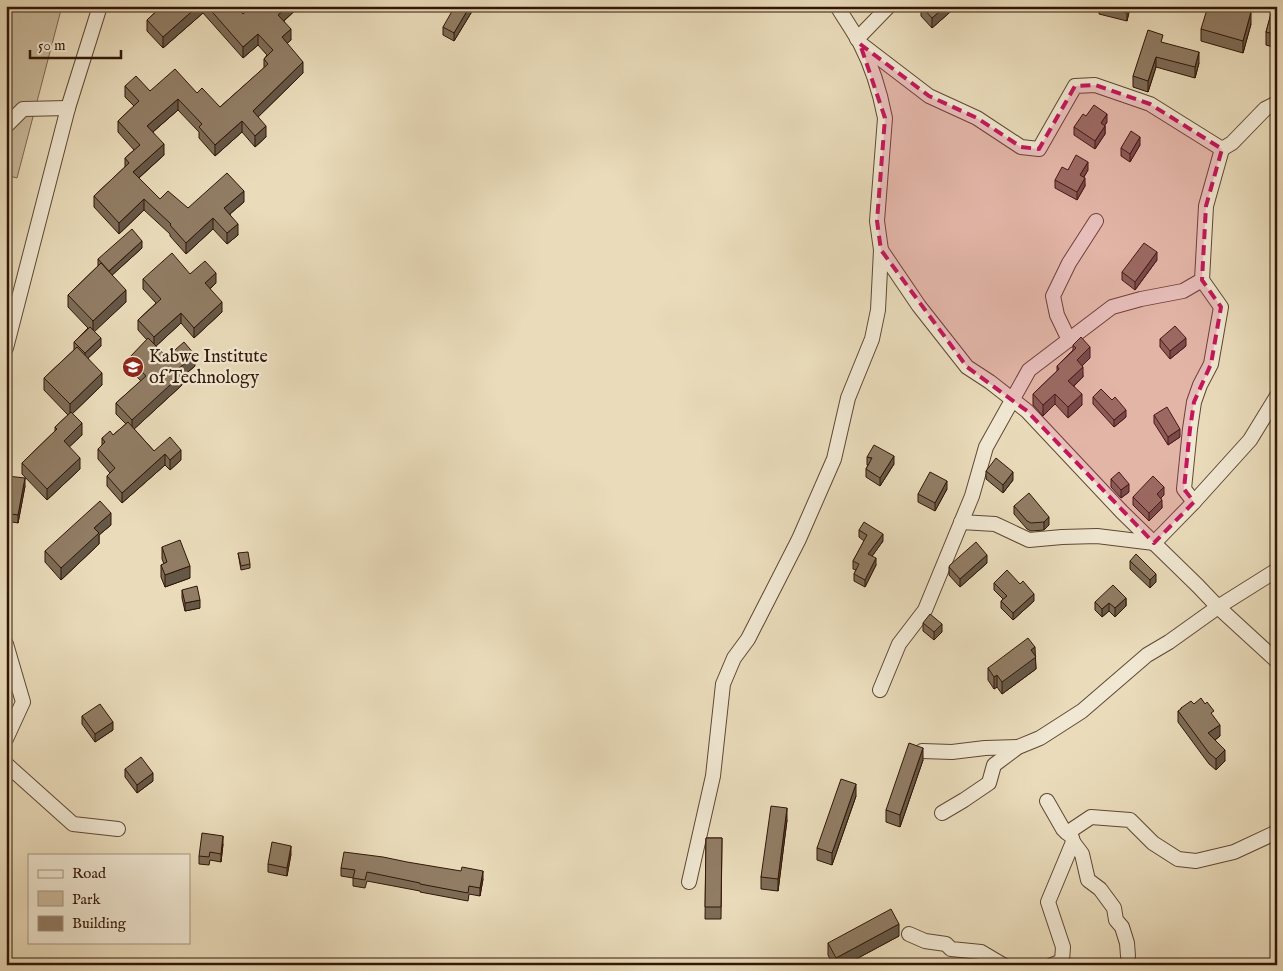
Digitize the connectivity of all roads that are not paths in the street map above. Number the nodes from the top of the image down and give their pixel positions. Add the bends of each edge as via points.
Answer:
1 (100, 6) edge
2 (837, 6) edge
3 (889, 6) edge
4 (859, 42) junction
5 (1277, 106) edge
6 (68, 108) junction
7 (6, 126) edge
8 (1222, 149) junction
9 (1096, 221) dead end
10 (881, 250) junction
11 (1202, 280) junction
12 (1069, 340) junction
13 (6, 348) edge
14 (1277, 396) edge
15 (1013, 400) junction
16 (1194, 502) junction
17 (961, 522) junction
18 (1154, 543) junction
19 (1277, 570) edge
20 (1218, 607) junction
21 (6, 644) edge
22 (1277, 661) edge
23 (880, 690) dead end
24 (6, 739) edge
25 (1018, 747) junction
26 (922, 751) edge
27 (6, 764) edge
28 (1047, 801) dead end
29 (942, 813) dead end
30 (118, 829) dead end
31 (1277, 832) edge
32 (1071, 837) junction
33 (689, 882) dead end
34 (909, 934) dead end
35 (1128, 956) dead end
36 (1004, 965) edge
37 (1052, 965) edge

1 - 6 street
2 - 4 street
3 - 4 street
4 - 8 street via 929,96 977,118 1021,147 1039,149 1076,86 1095,85 1150,104
4 - 10 street via 873,74 885,118 877,221
5 - 8 street via 1265,109
6 - 7 street via 23,109
6 - 13 street
8 - 11 street via 1206,206
9 - 12 street via 1069,263 1053,296 1057,315
10 - 15 street via 919,306 968,367
10 - 33 street via 878,310 872,339 848,398 834,459 799,539 723,684 714,776
11 - 12 street via 1183,291 1112,307
11 - 16 street via 1220,307 1210,364 1194,402 1190,429 1184,489
12 - 15 street via 1029,370
14 - 16 street via 1250,440
15 - 17 street via 986,447
15 - 18 street
16 - 18 street
17 - 18 street via 995,524 1030,540 1097,536
17 - 23 street via 925,610 899,644
18 - 20 street
19 - 20 street
20 - 22 street
20 - 25 street via 1147,655 1082,711 1040,738
21 - 24 street via 23,702
25 - 26 street
25 - 29 street via 994,765 989,783
27 - 30 street via 73,824
28 - 32 street
31 - 32 street via 1234,852 1196,861 1178,860 1153,843 1130,820 1091,817
32 - 35 street via 1082,854 1088,880 1100,889 1114,908 1128,944
32 - 37 street via 1048,902 1063,947 1062,961
34 - 36 street via 946,944 950,949 981,952

